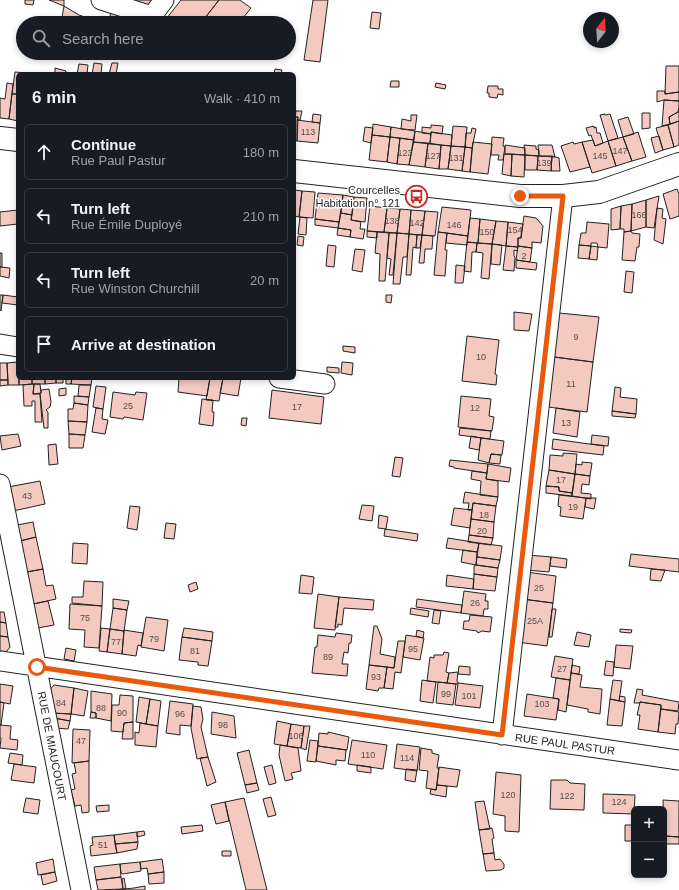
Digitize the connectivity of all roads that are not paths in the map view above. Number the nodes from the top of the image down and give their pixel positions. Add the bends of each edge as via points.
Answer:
1 (101, 0) edge
2 (164, 0) edge
3 (0, 138) edge
4 (16, 140) edge
5 (679, 164) edge
6 (296, 171) edge
7 (563, 196) junction
8 (0, 344) edge
9 (16, 347) edge
10 (294, 380) edge
11 (325, 384) dead end
12 (0, 484) edge
13 (0, 661) edge
14 (37, 667) junction
15 (502, 735) junction
16 (679, 760) edge
17 (81, 890) edge

1 - 2 street via 152,16
3 - 4 main road
5 - 7 main road via 599,192
6 - 7 main road via 520,196
7 - 15 street
8 - 9 street
10 - 11 street
12 - 14 street, RUE DE MIAUCOURT
13 - 14 street, RUE PAUL PASTUR
14 - 15 street, RUE PAUL PASTUR
14 - 17 street, RUE DE MIAUCOURT
15 - 16 street, RUE PAUL PASTUR

